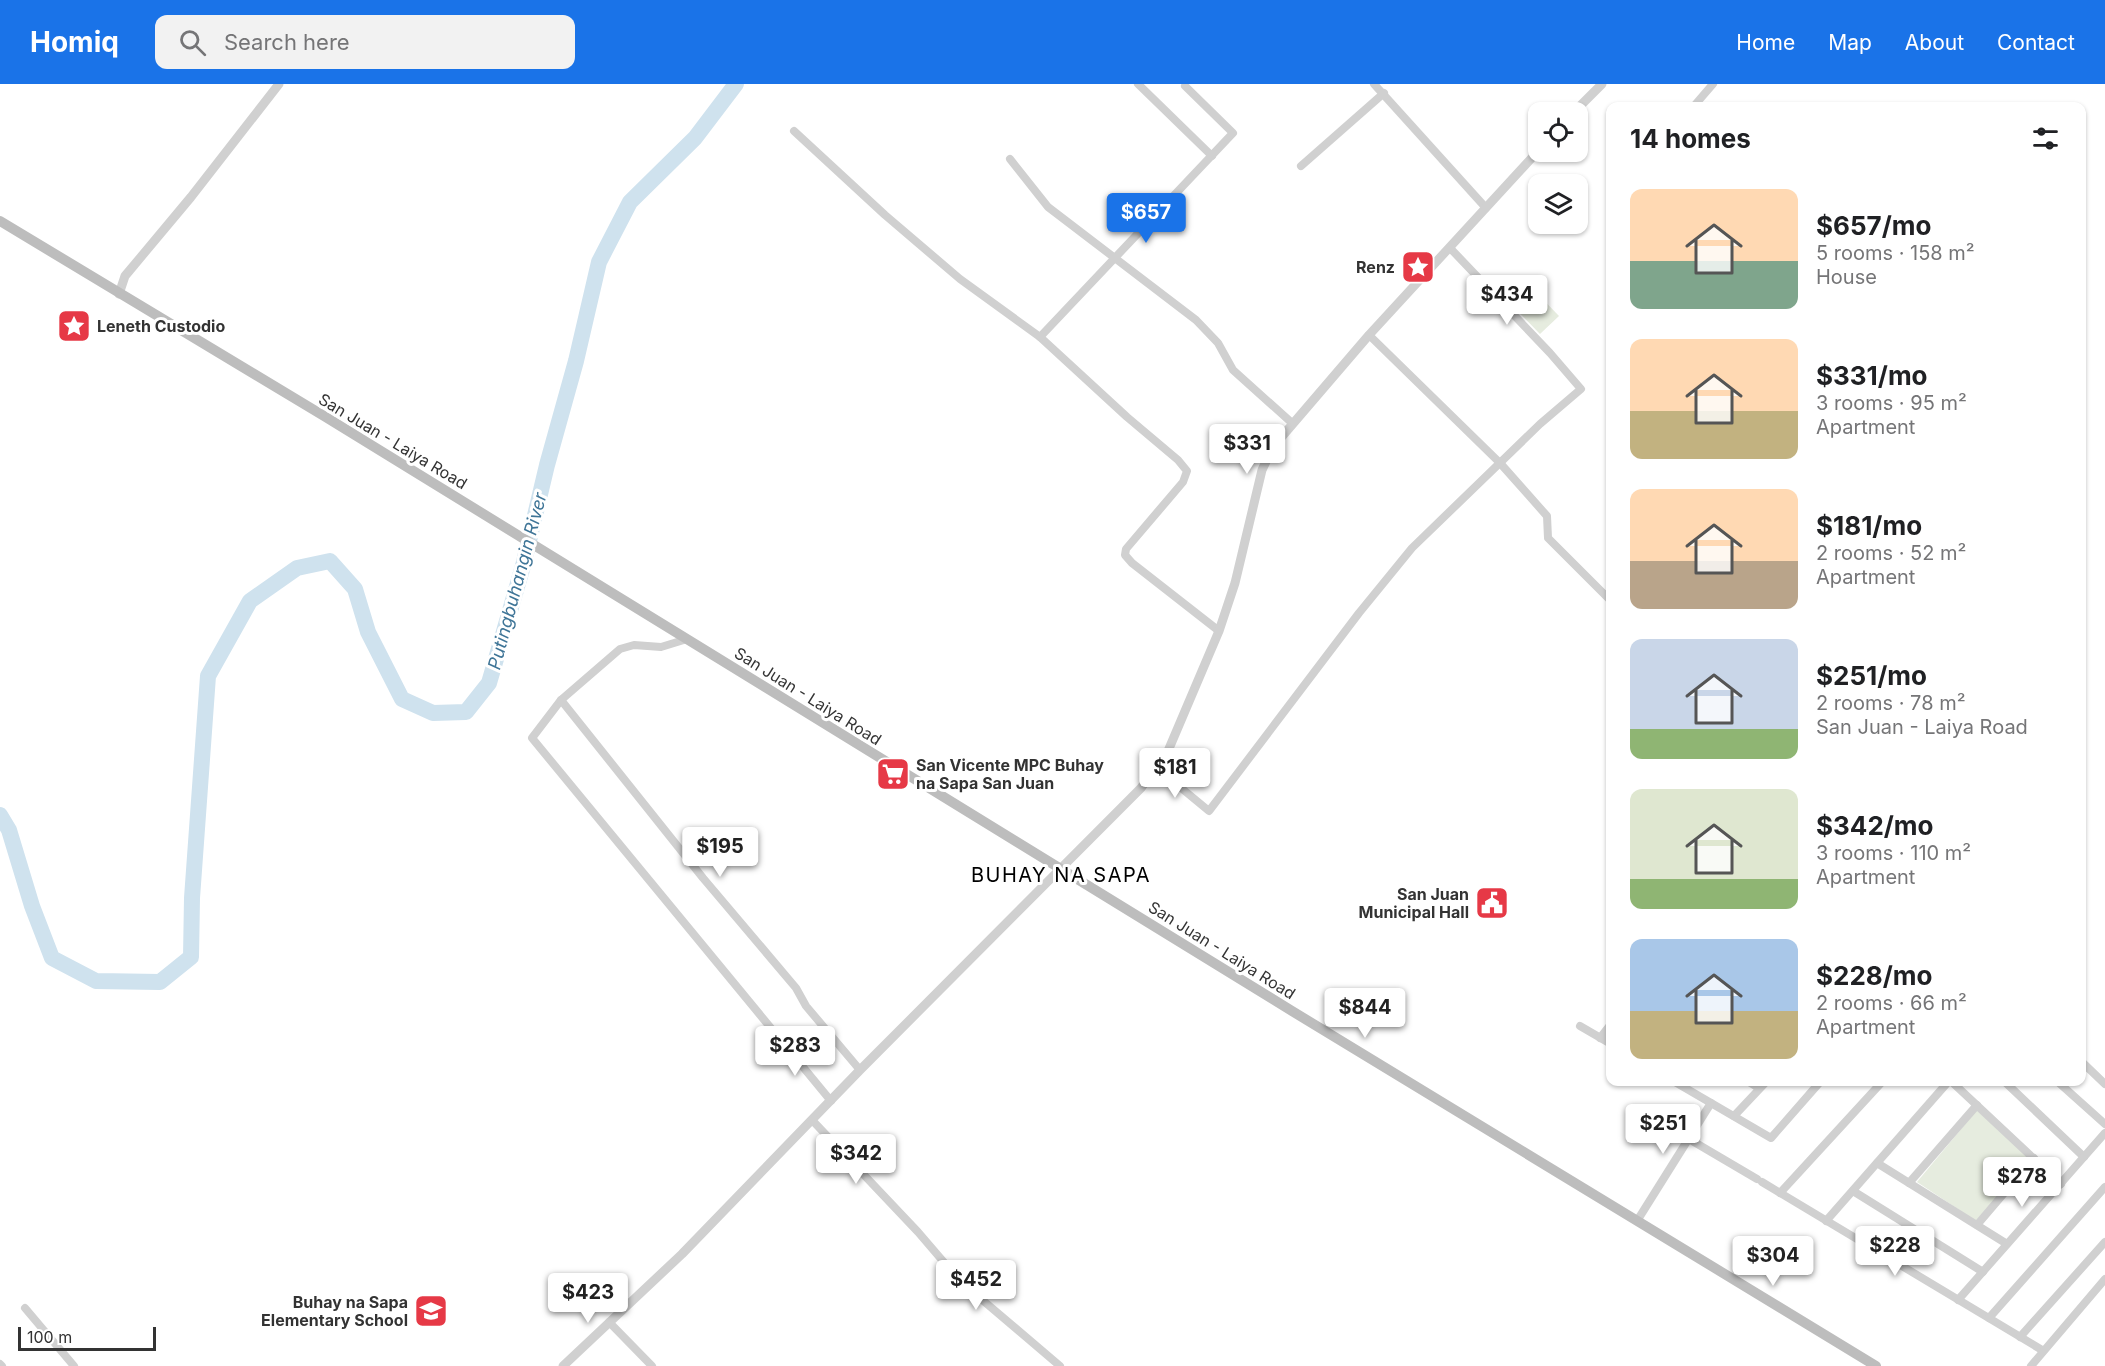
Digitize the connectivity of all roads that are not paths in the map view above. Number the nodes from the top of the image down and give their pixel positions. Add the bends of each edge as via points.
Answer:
1 (279, 84) edge
2 (1138, 84) edge
3 (1374, 84) edge
4 (1602, 84) edge
5 (1713, 84) edge
6 (1185, 86) dead end
7 (1384, 93) junction
8 (1584, 102) edge
9 (1697, 102) edge
10 (794, 131) dead end
11 (1212, 156) junction
12 (1010, 159) dead end
13 (1528, 162) edge
14 (1301, 166) dead end
15 (1486, 207) junction
16 (0, 221) edge
17 (1450, 248) junction
18 (1115, 259) junction
19 (119, 294) junction
20 (1369, 335) junction
21 (1040, 337) junction
22 (1292, 423) junction
23 (1500, 463) junction
24 (1606, 596) edge
25 (1219, 631) junction
26 (687, 639) junction
27 (561, 700) junction
28 (1157, 768) junction
29 (1061, 868) junction
30 (1580, 1026) dead end
31 (1606, 1030) edge
32 (1600, 1038) junction
33 (1606, 1041) edge
34 (2086, 1066) edge
35 (860, 1070) junction
36 (2105, 1084) edge
37 (1682, 1086) edge
38 (1756, 1086) edge
39 (1761, 1086) edge
40 (1816, 1086) edge
41 (1878, 1086) edge
42 (1946, 1086) edge
43 (1955, 1086) edge
44 (2009, 1086) edge
45 (2062, 1086) edge
46 (1759, 1088) junction
47 (831, 1101) junction
48 (1711, 1103) junction
49 (1977, 1105) junction
50 (1734, 1116) junction
51 (812, 1120) junction
52 (2105, 1124) edge
53 (2105, 1133) edge
54 (1689, 1139) junction
55 (2084, 1157) junction
56 (2034, 1158) junction
57 (1877, 1163) junction
58 (1909, 1183) junction
59 (2061, 1184) junction
60 (2105, 1188) edge
61 (1853, 1191) junction
62 (1780, 1193) junction
63 (1637, 1221) junction
64 (1826, 1221) junction
65 (1977, 1225) junction
66 (2105, 1242) edge
67 (2007, 1244) junction
68 (1983, 1272) junction
69 (2105, 1279) edge
70 (1958, 1300) junction
71 (25, 1308) dead end
72 (1989, 1318) junction
73 (609, 1322) junction
74 (2020, 1337) junction
75 (2042, 1350) junction
76 (74, 1366) edge
77 (563, 1366) edge
78 (652, 1366) edge
79 (1060, 1366) edge
80 (1875, 1366) edge
81 (2031, 1366) edge

1 - 19 street via 125,276
2 - 11 street
3 - 7 street
4 - 8 street
5 - 9 street
6 - 11 street via 1233,133
7 - 14 street
7 - 15 street
10 - 21 street via 960,279
11 - 18 street
12 - 18 street via 1048,207
13 - 15 street
15 - 17 street
16 - 19 main road, San Juan - Laiya Road
17 - 20 street
17 - 23 street via 1581,389
18 - 21 street
18 - 22 street via 1196,320 1218,343 1233,370
19 - 26 main road, San Juan - Laiya Road
20 - 22 street
20 - 23 street
21 - 25 street via 1187,471 1183,482 1125,555
22 - 25 street via 1273,447 1262,470 1235,584
23 - 24 street via 1547,516 1548,538
23 - 28 street via 1412,548 1209,811
25 - 28 street
26 - 27 street via 661,647 634,645 620,649
26 - 29 main road, San Juan - Laiya Road
27 - 35 street
27 - 47 street via 532,738
28 - 29 street
29 - 35 street
29 - 63 main road, San Juan - Laiya Road
30 - 32 street
31 - 32 street
32 - 33 street
34 - 36 street
35 - 47 street
37 - 48 street
38 - 46 street
39 - 46 street
40 - 50 street via 1771,1138
41 - 62 street
42 - 57 street
43 - 49 street
44 - 55 street
45 - 52 street
46 - 50 street
47 - 51 street
48 - 50 street
48 - 54 street
49 - 56 street
49 - 58 street
51 - 73 street via 682,1254
51 - 79 street via 960,1281
53 - 55 street
54 - 62 street
54 - 63 street
55 - 59 street
56 - 59 street
56 - 65 street
57 - 58 street
57 - 61 street
58 - 65 street
59 - 67 street
60 - 72 street
61 - 64 street
61 - 68 street
62 - 64 street
63 - 80 main road, San Juan - Laiya Road
64 - 70 street
65 - 67 street
66 - 74 street
67 - 68 street
68 - 70 street
69 - 75 street
70 - 72 street
71 - 76 street
72 - 74 street
73 - 77 street
73 - 78 street
74 - 75 street
75 - 81 street

